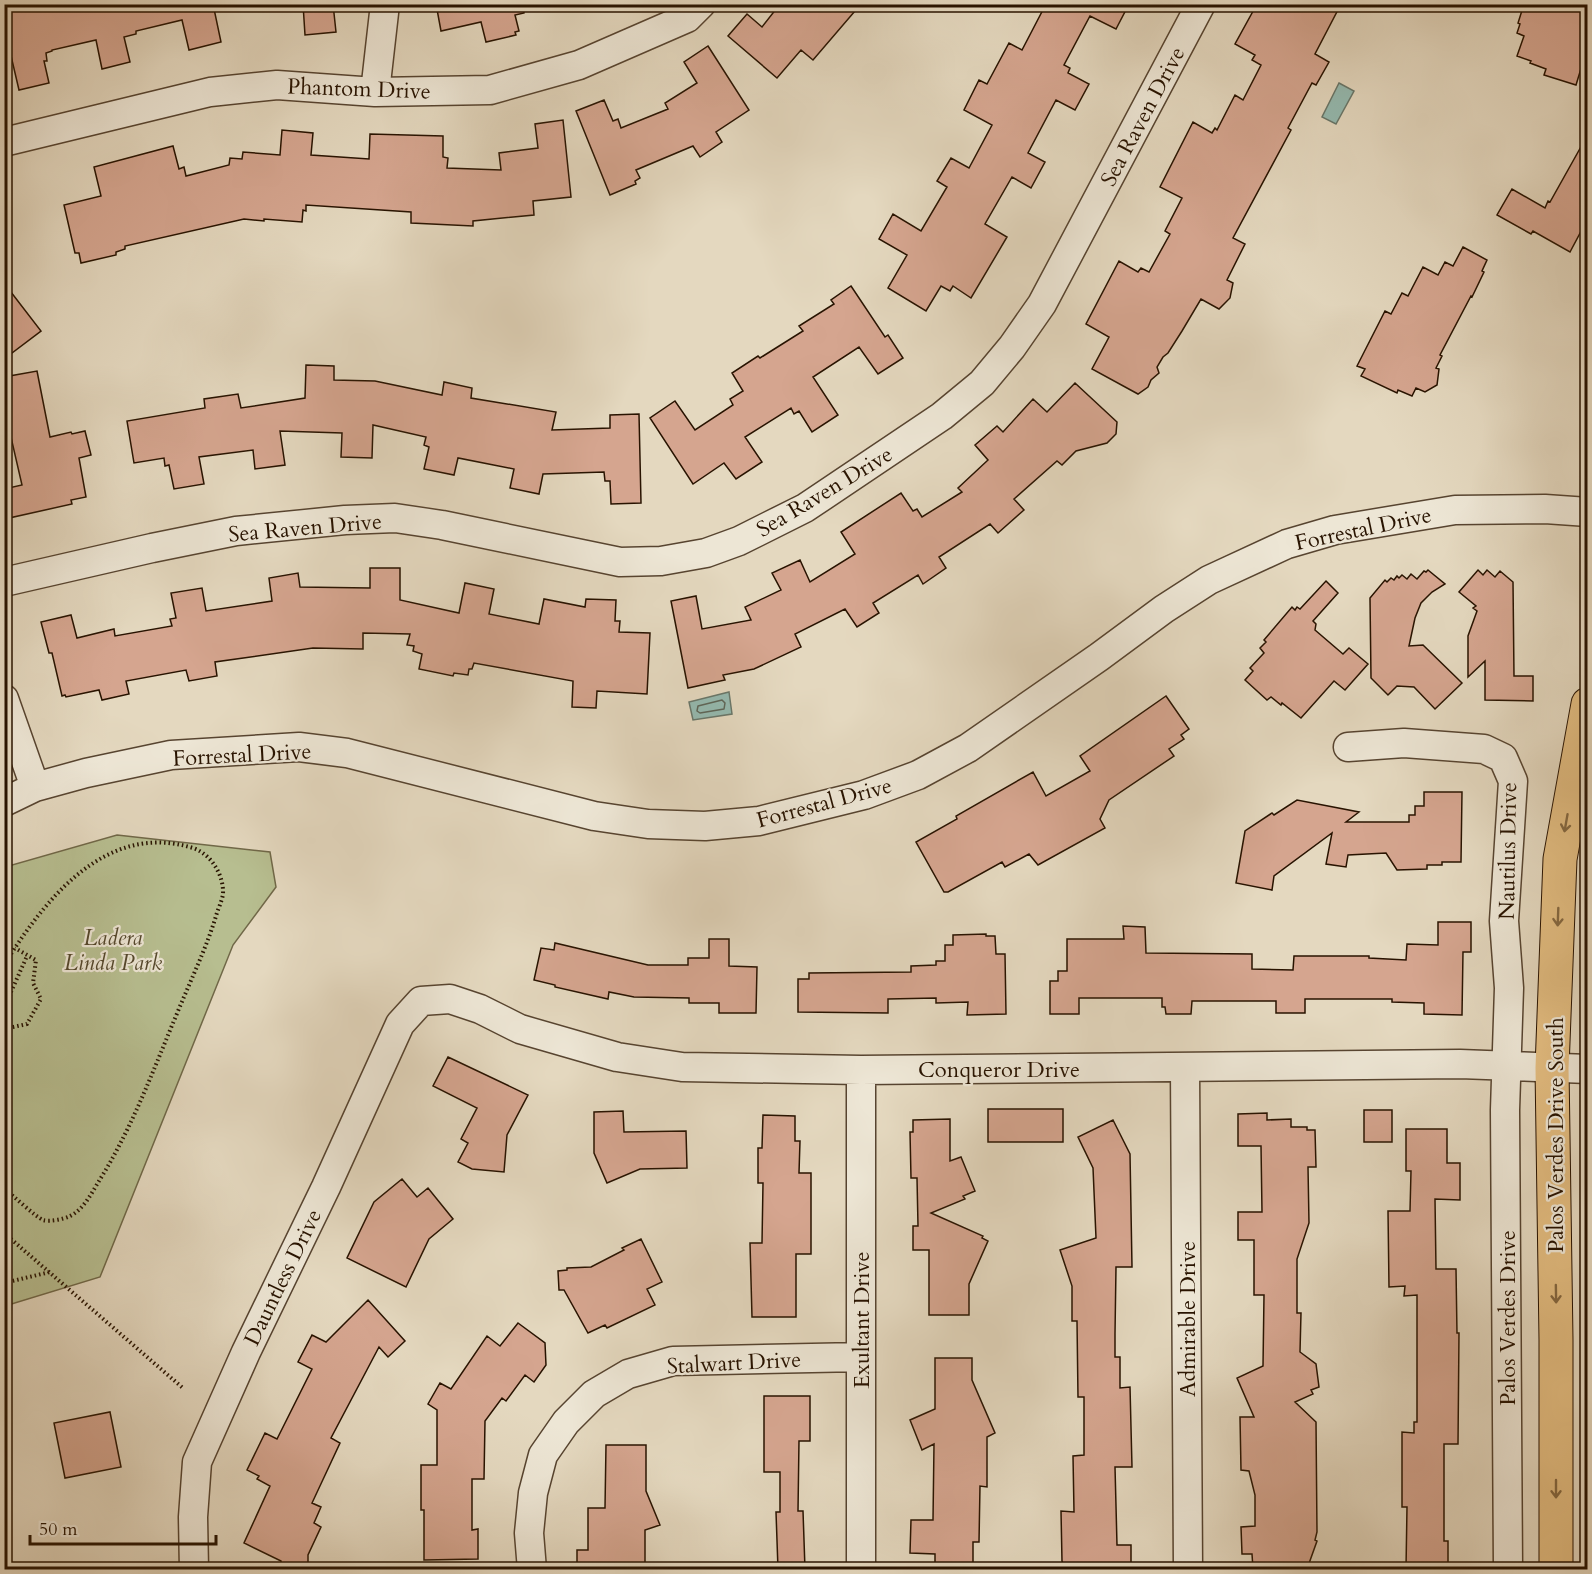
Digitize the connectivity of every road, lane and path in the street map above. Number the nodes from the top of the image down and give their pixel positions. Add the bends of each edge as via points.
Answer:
1 (385, 4) edge
2 (701, 4) edge
3 (1201, 4) edge
4 (375, 92) junction
5 (4, 142) edge
6 (1587, 509) edge
7 (4, 582) edge
8 (4, 699) edge
9 (1587, 704) edge
10 (1348, 747) dead end
11 (35, 787) junction
12 (4, 802) edge
13 (15, 948) junction
14 (27, 956) junction
15 (4, 965) edge
16 (421, 1001) joint
17 (4, 1012) edge
18 (4, 1029) edge
19 (1505, 1066) junction
20 (1185, 1068) junction
21 (1552, 1068) junction
22 (1587, 1069) edge
23 (861, 1070) junction
24 (4, 1188) edge
25 (4, 1233) edge
26 (50, 1272) junction
27 (4, 1284) edge
28 (861, 1357) junction
29 (184, 1389) dead end
30 (194, 1569) edge
31 (532, 1569) edge
32 (861, 1569) edge
33 (1188, 1569) edge
34 (1508, 1569) edge
35 (1556, 1569) edge

1 - 4 street
2 - 4 street, Phantom Drive via 687,18 579,65 490,90
3 - 7 street, Sea Raven Drive via 1042,304 982,383 942,416 805,507 739,541 706,553 661,561 620,562 442,525 395,518 345,520 236,531
4 - 5 street, Phantom Drive via 277,85 210,92
6 - 11 street, Forrestal Drive via 1455,510 1335,530 1287,544 1200,586 969,748 918,775 864,795 759,821 705,826 648,824 594,816 347,753 299,747 171,756
8 - 11 street
9 -> 21 main road, Palos Verdes Drive South via 1560,858
10 - 19 street, Nautilus Drive via 1404,743 1484,749 1503,758 1513,781 1504,921 1509,988
11 - 12 street, Forrestal Drive
13 - 14 path
13 - 15 path
13 - 24 path via 63,887 89,864 111,852 145,843 180,844 203,852 220,874 223,895 210,936 153,1075 111,1161 84,1205 70,1216 43,1220
14 - 17 path
14 - 18 path via 36,960 33,983 41,999 27,1024
16 - 23 street, Conqueror Drive via 450,999 520,1029 617,1057 682,1067
16 - 30 street, Dauntless Drive via 400,1024 197,1462
19 - 20 street, Conqueror Drive
19 - 21 street, Conqueror Drive
19 - 34 street, Palos Verdes Drive
20 - 23 street, Conqueror Drive
20 - 33 street, Admirable Drive
21 - 22 street, Conqueror Drive
21 -> 35 main road, Palos Verdes Drive South
23 - 28 street, Exultant Drive
25 - 26 path
26 - 27 path
26 - 29 path
28 - 31 street, Stalwart Drive via 673,1361 628,1374 594,1394 566,1422 543,1455 532,1493
28 - 32 street, Exultant Drive

